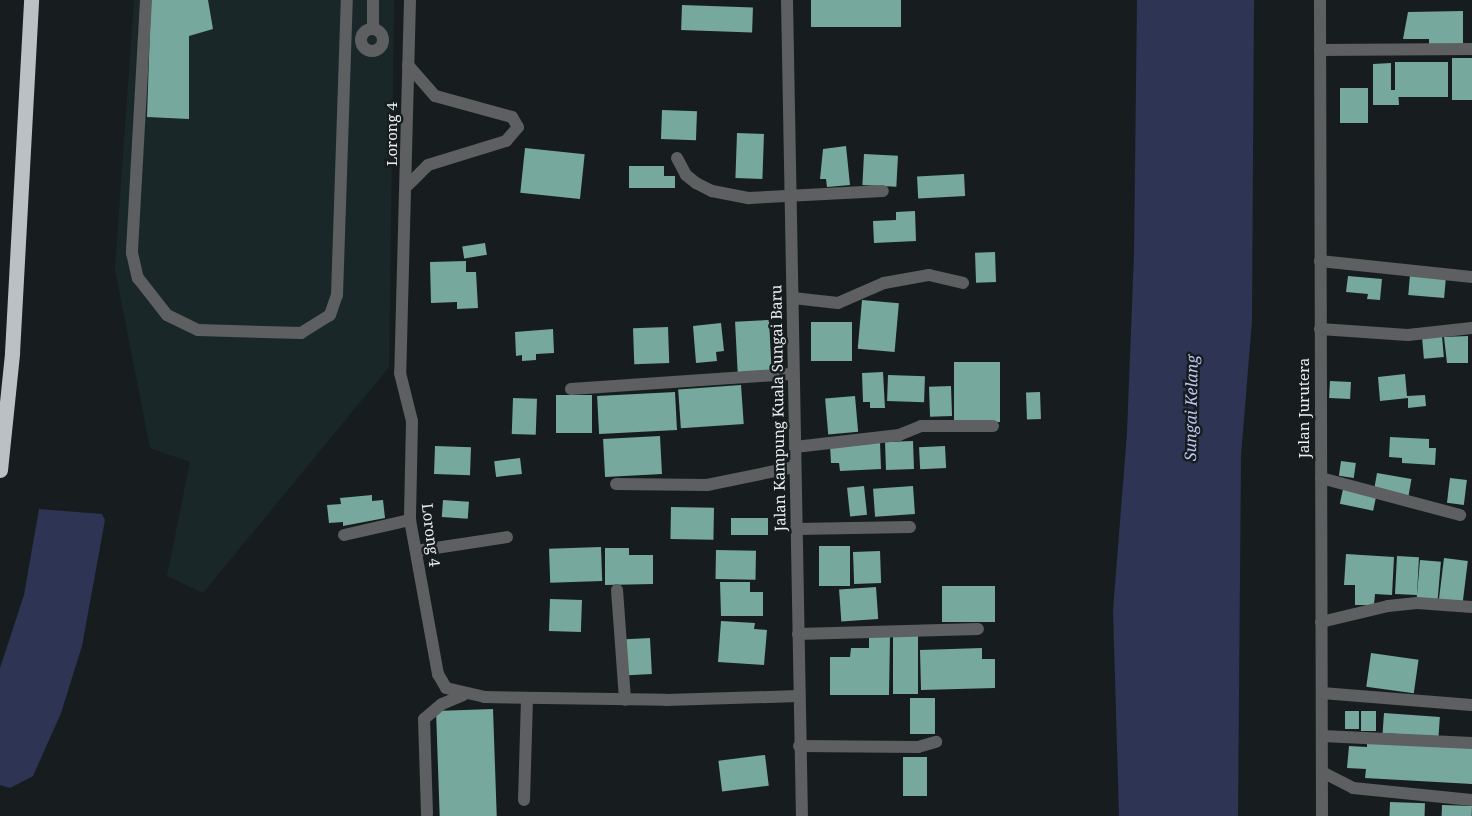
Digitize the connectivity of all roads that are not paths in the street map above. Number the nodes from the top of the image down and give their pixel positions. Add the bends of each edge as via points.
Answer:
1 (31, 0) edge
2 (146, 0) edge
3 (346, 0) edge
4 (373, 0) edge
5 (410, 0) edge
6 (787, 0) edge
7 (1320, 0) edge
8 (373, 29) dead end
9 (1472, 49) edge
10 (1320, 50) junction
11 (408, 65) junction
12 (677, 158) dead end
13 (408, 185) junction
14 (883, 191) dead end
15 (791, 196) junction
16 (1320, 262) junction
17 (1472, 277) edge
18 (963, 282) dead end
19 (793, 298) junction
20 (1472, 328) edge
21 (1320, 329) junction
22 (793, 374) junction
23 (571, 389) dead end
24 (993, 426) dead end
25 (795, 447) junction
26 (795, 467) junction
27 (0, 470) edge
28 (1321, 478) junction
29 (616, 484) dead end
30 (1460, 515) dead end
31 (410, 520) junction
32 (910, 527) dead end
33 (796, 529) junction
34 (344, 535) dead end
35 (508, 537) dead end
36 (416, 552) junction
37 (617, 590) dead end
38 (1472, 607) edge
39 (1321, 622) junction
40 (978, 629) dead end
41 (798, 634) junction
42 (1322, 693) junction
43 (463, 695) junction
44 (798, 696) junction
45 (527, 698) junction
46 (625, 700) junction
47 (1472, 705) edge
48 (1322, 736) junction
49 (936, 742) dead end
50 (1472, 743) edge
51 (799, 746) junction
52 (1324, 773) junction
53 (524, 800) dead end
54 (1472, 800) edge
55 (427, 814) dead end
56 (802, 816) edge
57 (1322, 816) edge

1 - 27 highway via 12,353
2 - 3 street via 132,253 138,278 167,315 198,330 301,333 330,315 338,295
4 - 8 street
5 - 11 street, Lorong 4
6 - 15 street, Jalan Kampung Kuala Sungai Baru
7 - 10 street, Jalan Jurutera
9 - 10 street
10 - 16 street, Jalan Jurutera
11 - 13 street, Lorong 4
11 - 13 street via 435,96 504,114 512,117 518,127 506,141 428,166
12 - 15 street via 686,175 712,191 749,198
13 - 31 street, Lorong 4 via 399,345 400,373 412,422
14 - 15 street
15 - 19 street, Jalan Kampung Kuala Sungai Baru
16 - 17 street
16 - 21 street, Jalan Jurutera
18 - 19 street via 929,275 884,283 838,303
19 - 22 street, Jalan Kampung Kuala Sungai Baru
20 - 21 street via 1408,335
21 - 28 street, Jalan Jurutera
22 - 23 street
22 - 25 street, Jalan Kampung Kuala Sungai Baru
24 - 25 street via 921,426 899,435
25 - 26 street, Jalan Kampung Kuala Sungai Baru
26 - 29 street via 708,485
26 - 33 street, Jalan Kampung Kuala Sungai Baru
28 - 30 street
28 - 39 street, Jalan Jurutera
31 - 34 street
31 - 36 street, Lorong 4
32 - 33 street
33 - 41 street, Jalan Kampung Kuala Sungai Baru
35 - 36 street
36 - 43 street, Lorong 4 via 438,674 446,688
37 - 46 street
38 - 39 street via 1417,603 1388,606
39 - 42 street, Jalan Jurutera
40 - 41 street
41 - 44 street, Jalan Kampung Kuala Sungai Baru
42 - 47 street
42 - 48 street, Jalan Jurutera
43 - 45 street, Lorong 4
43 - 55 street via 442,704 424,719
44 - 46 street, Lorong 4
44 - 51 street, Jalan Kampung Kuala Sungai Baru
45 - 46 street, Lorong 4
45 - 53 street
48 - 50 street
48 - 52 street, Jalan Jurutera
49 - 51 street via 918,747
51 - 56 street, Jalan Kampung Kuala Sungai Baru
52 - 54 street via 1353,788
52 - 57 street, Jalan Jurutera

